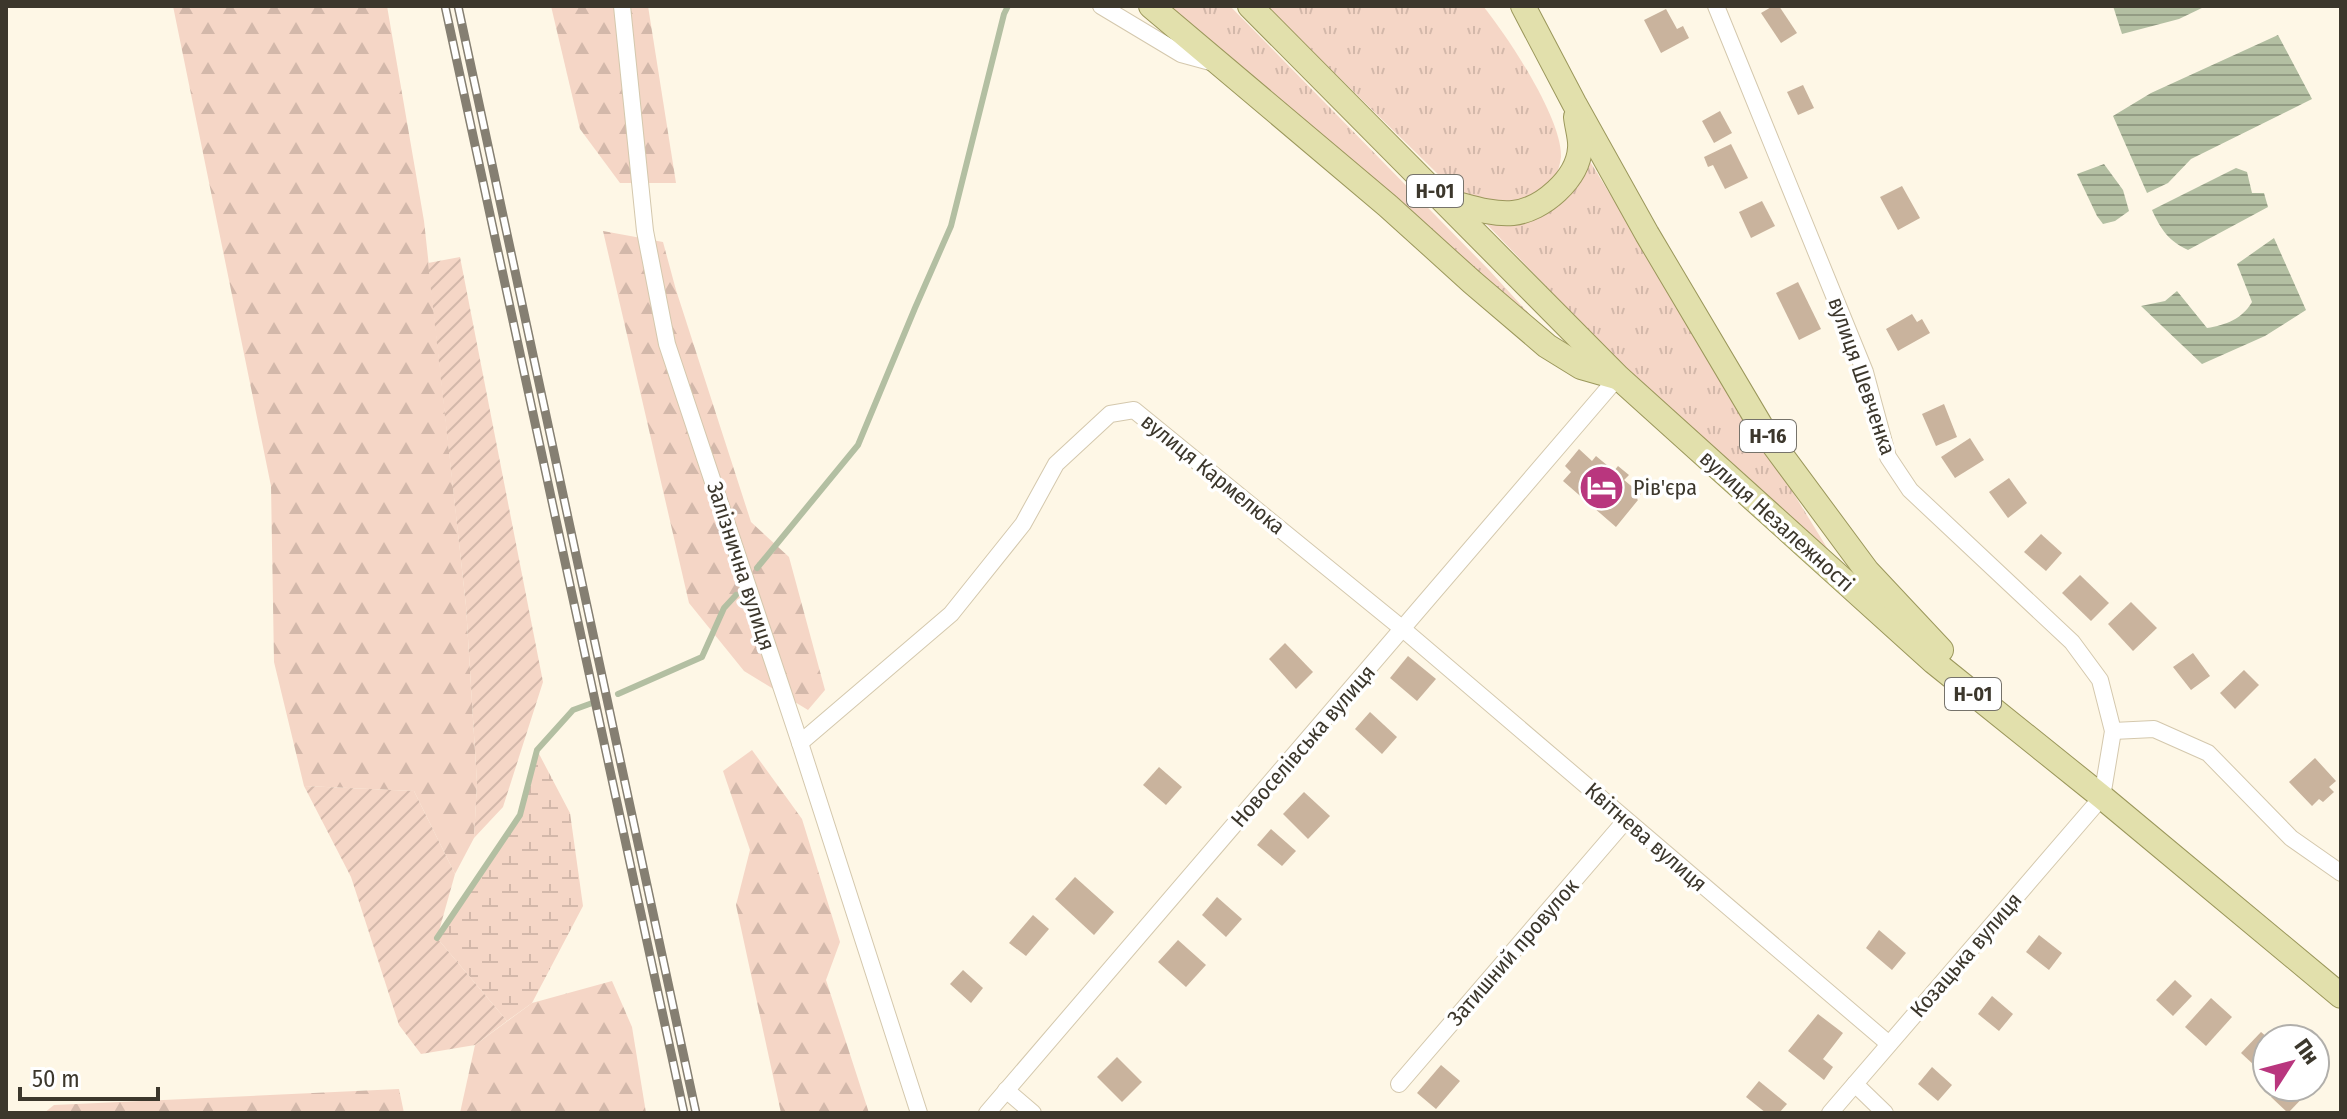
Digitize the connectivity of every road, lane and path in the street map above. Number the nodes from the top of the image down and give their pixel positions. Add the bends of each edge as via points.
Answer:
1 (622, 6) edge
2 (1101, 6) edge
3 (1151, 6) edge
4 (1250, 6) edge
5 (1523, 6) edge
6 (1716, 6) edge
7 (1223, 66) junction
8 (1574, 103) junction
9 (1444, 201) junction
10 (1618, 377) junction
11 (1404, 630) junction
12 (2017, 730) junction
13 (2113, 731) junction
14 (800, 743) junction
15 (2102, 797) junction
16 (1626, 820) junction
17 (2341, 873) edge
18 (2341, 996) edge
19 (1889, 1044) junction
20 (1399, 1084) dead end
21 (1855, 1084) junction
22 (1006, 1090) junction
23 (919, 1113) edge
24 (987, 1113) edge
25 (1033, 1113) edge
26 (1830, 1113) edge
27 (1885, 1113) edge

1 - 14 street, Залізнична вулиця via 645,231 667,344
2 - 7 street via 1181,54
3 - 7 main road
4 - 9 main road, вулиця Незалежності / Н-01
5 - 8 main road, Н-16
6 - 13 street, вулиця Шевченка via 1865,372 1888,457 1910,490 2072,642 2100,680
7 - 10 main road via 1547,346 1581,367
8 - 9 main road via 1580,149 1563,184 1543,203 1511,214
8 - 12 main road, Н-16 via 1765,433 1867,571
9 - 10 main road, вулиця Незалежності / Н-01
10 - 11 street, Новоселівська вулиця
10 - 12 main road, вулиця Незалежності / Н-01 via 1934,662
11 - 14 street, вулиця Кармелюка via 1134,410 1110,414 1056,464 1023,524 951,614
11 - 16 street, Квітнева вулиця
11 - 22 street, Новоселівська вулиця
12 - 15 main road, вулиця Незалежності / Н-01
13 - 15 street, вулиця Шевченка
13 - 17 street via 2154,729 2208,753 2291,838
14 - 23 street, Залізнична вулиця
15 - 18 main road, вулиця Незалежності / Н-01
15 - 19 street, Козацька вулиця
16 - 19 street, Квітнева вулиця
16 - 20 street, Затишний провулок
19 - 21 street, Козацька вулиця
21 - 26 street, Козацька вулиця
21 - 27 street
22 - 24 street, Новоселівська вулиця
22 - 25 street

